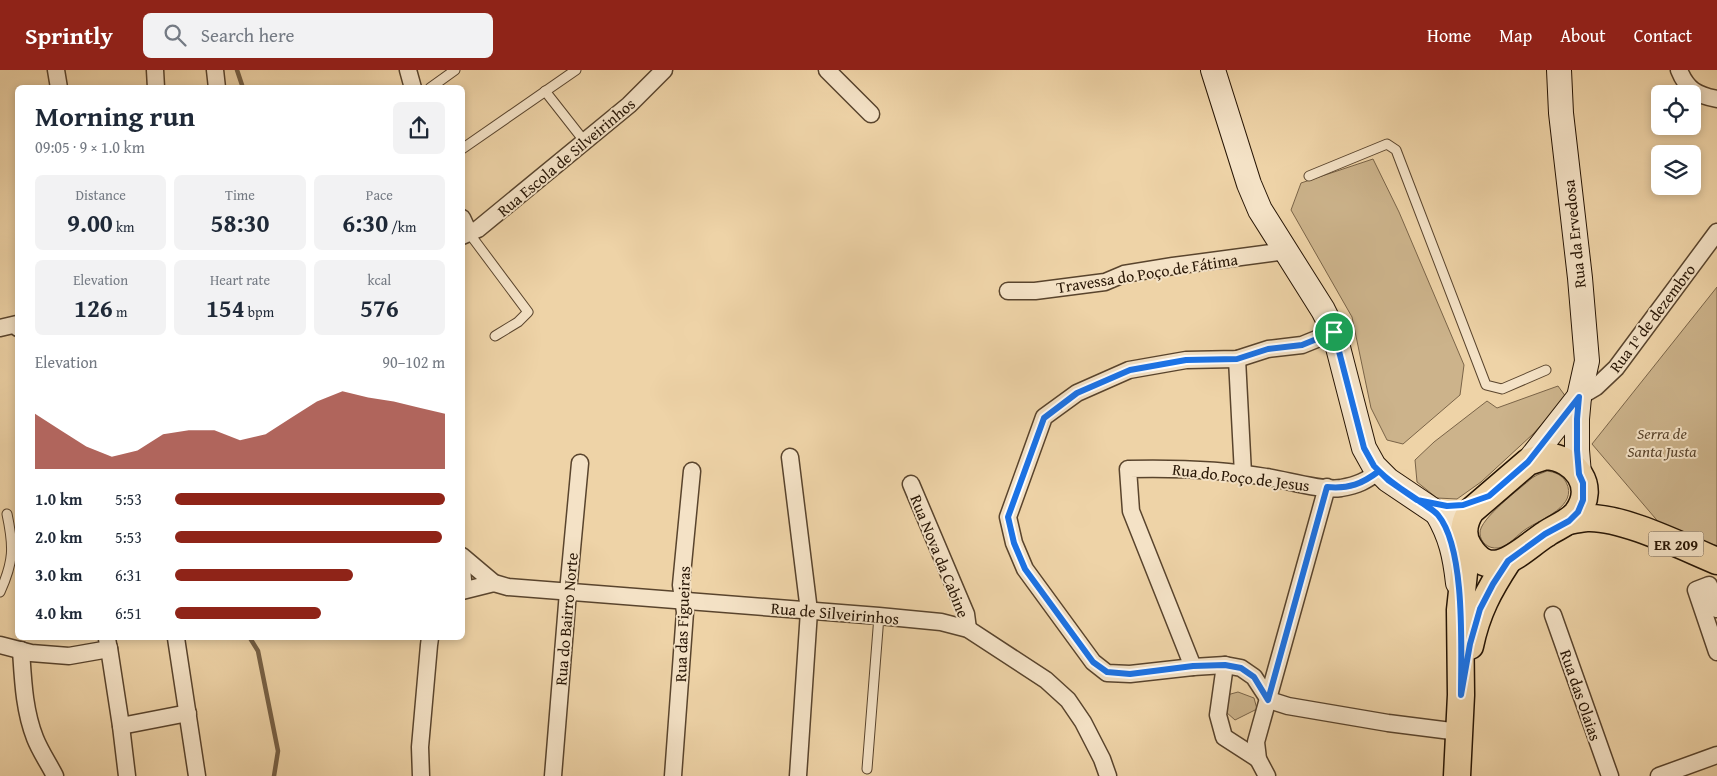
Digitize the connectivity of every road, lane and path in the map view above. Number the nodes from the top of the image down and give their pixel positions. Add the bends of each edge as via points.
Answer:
1 (56, 70) edge
2 (156, 70) edge
3 (215, 70) edge
4 (408, 70) edge
5 (455, 70) edge
6 (576, 70) edge
7 (664, 70) edge
8 (827, 70) edge
9 (1213, 70) edge
10 (1559, 70) edge
11 (1679, 70) edge
12 (58, 85) edge
13 (156, 85) edge
14 (217, 85) edge
15 (412, 85) edge
16 (434, 85) edge
17 (545, 91) junction
18 (1717, 98) edge
19 (871, 114) dead end
20 (584, 142) junction
21 (465, 146) edge
22 (1308, 176) dead end
23 (1717, 232) edge
24 (466, 235) edge
25 (1286, 251) junction
26 (1008, 292) dead end
27 (15, 324) edge
28 (0, 328) edge
29 (1334, 332) junction
30 (495, 336) dead end
31 (1237, 359) junction
32 (1546, 370) dead end
33 (1579, 397) junction
34 (790, 457) dead end
35 (1528, 462) junction
36 (580, 463) dead end
37 (692, 471) dead end
38 (1379, 471) junction
39 (1242, 474) junction
40 (1581, 483) junction
41 (911, 484) dead end
42 (1327, 487) junction
43 (1489, 496) junction
44 (1417, 500) junction
45 (7, 514) dead end
46 (1437, 514) junction
47 (1569, 521) junction
48 (1636, 528) junction
49 (1466, 536) junction
50 (465, 559) edge
51 (1508, 561) junction
52 (1717, 561) edge
53 (494, 583) junction
54 (465, 590) edge
55 (0, 592) edge
56 (568, 592) junction
57 (684, 601) junction
58 (1717, 609) edge
59 (1460, 610) junction
60 (809, 611) junction
61 (1553, 614) dead end
62 (879, 616) junction
63 (968, 629) junction
64 (176, 640) edge
65 (429, 640) edge
66 (108, 643) edge
67 (0, 645) edge
68 (21, 650) junction
69 (1717, 652) edge
70 (1225, 665) junction
71 (1193, 666) junction
72 (1461, 695) junction
73 (1268, 700) junction
74 (188, 713) junction
75 (121, 726) junction
76 (1459, 732) junction
77 (1717, 755) edge
78 (1258, 759) junction
79 (867, 769) dead end
80 (55, 776) edge
81 (127, 776) edge
82 (197, 776) edge
83 (421, 776) edge
84 (553, 776) edge
85 (673, 776) edge
86 (798, 776) edge
87 (1108, 776) edge
88 (1267, 776) edge
89 (1457, 776) edge
90 (1610, 776) edge
91 (1659, 776) edge

1 - 12 street
2 - 13 street
3 - 14 street
4 - 15 street
5 - 16 lane
6 - 17 lane
7 - 20 street, Rua Escola de Silveirinhos via 629,105
8 - 19 street
9 - 25 street via 1249,184 1260,210
10 - 33 street, Rua da Ervedosa via 1587,361
11 - 18 street via 1691,89 1700,96
17 - 20 lane
17 - 21 lane
20 - 24 street, Rua Escola de Silveirinhos via 478,229
22 - 32 lane via 1387,144 1396,150 1486,385 1502,389
23 - 33 street, Rua 1º de dezembro via 1616,368 1596,387
24 - 30 lane via 528,312
25 - 26 street, Travessa do Poço de Fátima via 1124,274 1105,282
25 - 29 street
27 - 28 street
29 - 31 street via 1302,345 1268,349
29 - 38 street via 1364,448
31 - 39 street
31 - 71 street via 1186,360 1130,370 1077,393 1044,418 1008,517 1025,569 1093,662 1107,672 1130,674
33 - 35 street, Rua da Ervedosa
33 - 40 street, Rua da Ervedosa via 1577,450
34 - 60 street
35 - 40 main road, ER 209 via 1556,457 1571,464
35 - 43 main road, ER 209
36 - 56 street, Rua do Bairro Norte
37 - 57 street, Rua das Figueiras via 681,585
38 - 42 street, Rua do Poço de Jesus via 1364,482 1340,488
38 - 44 street
39 - 42 street, Rua do Poço de Jesus
39 - 71 street, Rua do Poço de Jesus via 1128,469 1131,511
40 - 47 main road, ER 209 via 1583,500
40 - 48 main road, ER 209
41 - 63 street, Rua Nova da Cabine via 966,614
42 - 73 street
43 - 44 street via 1463,505 1447,506
43 - 49 main road, ER 209 via 1471,511
44 - 46 street
45 - 55 lane via 12,540 11,560
46 - 49 street
46 - 59 street via 1451,540
47 - 48 main road, ER 209 via 1589,518
47 - 51 main road, ER 209
48 - 52 main road, ER 209
49 - 51 main road via 1478,559 1485,562
49 - 59 main road, ER 209
50 - 53 street
51 - 72 main road, ER 209 via 1480,609
53 - 54 street
53 - 56 street, Rua de Silveirinhos
56 - 57 street, Rua de Silveirinhos
56 - 84 street, Rua do Bairro Norte
57 - 60 street, Rua de Silveirinhos
57 - 85 street, Rua das Figueiras via 686,612
58 - 69 street via 1708,585 1696,590
59 - 72 main road, ER 209
60 - 62 street, Rua de Silveirinhos
60 - 86 street
61 - 90 street, Rua das Olaias
62 - 63 street, Rua de Silveirinhos via 940,622
62 - 79 lane
63 - 87 street, Rua de Silveirinhos via 1046,680 1068,700 1083,722
64 - 74 street
65 - 83 street via 420,747
66 - 68 street via 69,656
66 - 75 street
67 - 68 street
68 - 80 street via 28,716 35,739
70 - 71 street
70 - 73 street via 1241,668 1254,677
70 - 78 street via 1218,715 1224,737
72 - 76 main road, ER 209
73 - 76 street via 1288,706
73 - 78 street via 1256,742
74 - 75 street
74 - 82 street
75 - 81 street
76 - 89 main road, ER 209
77 - 91 street
78 - 88 street

